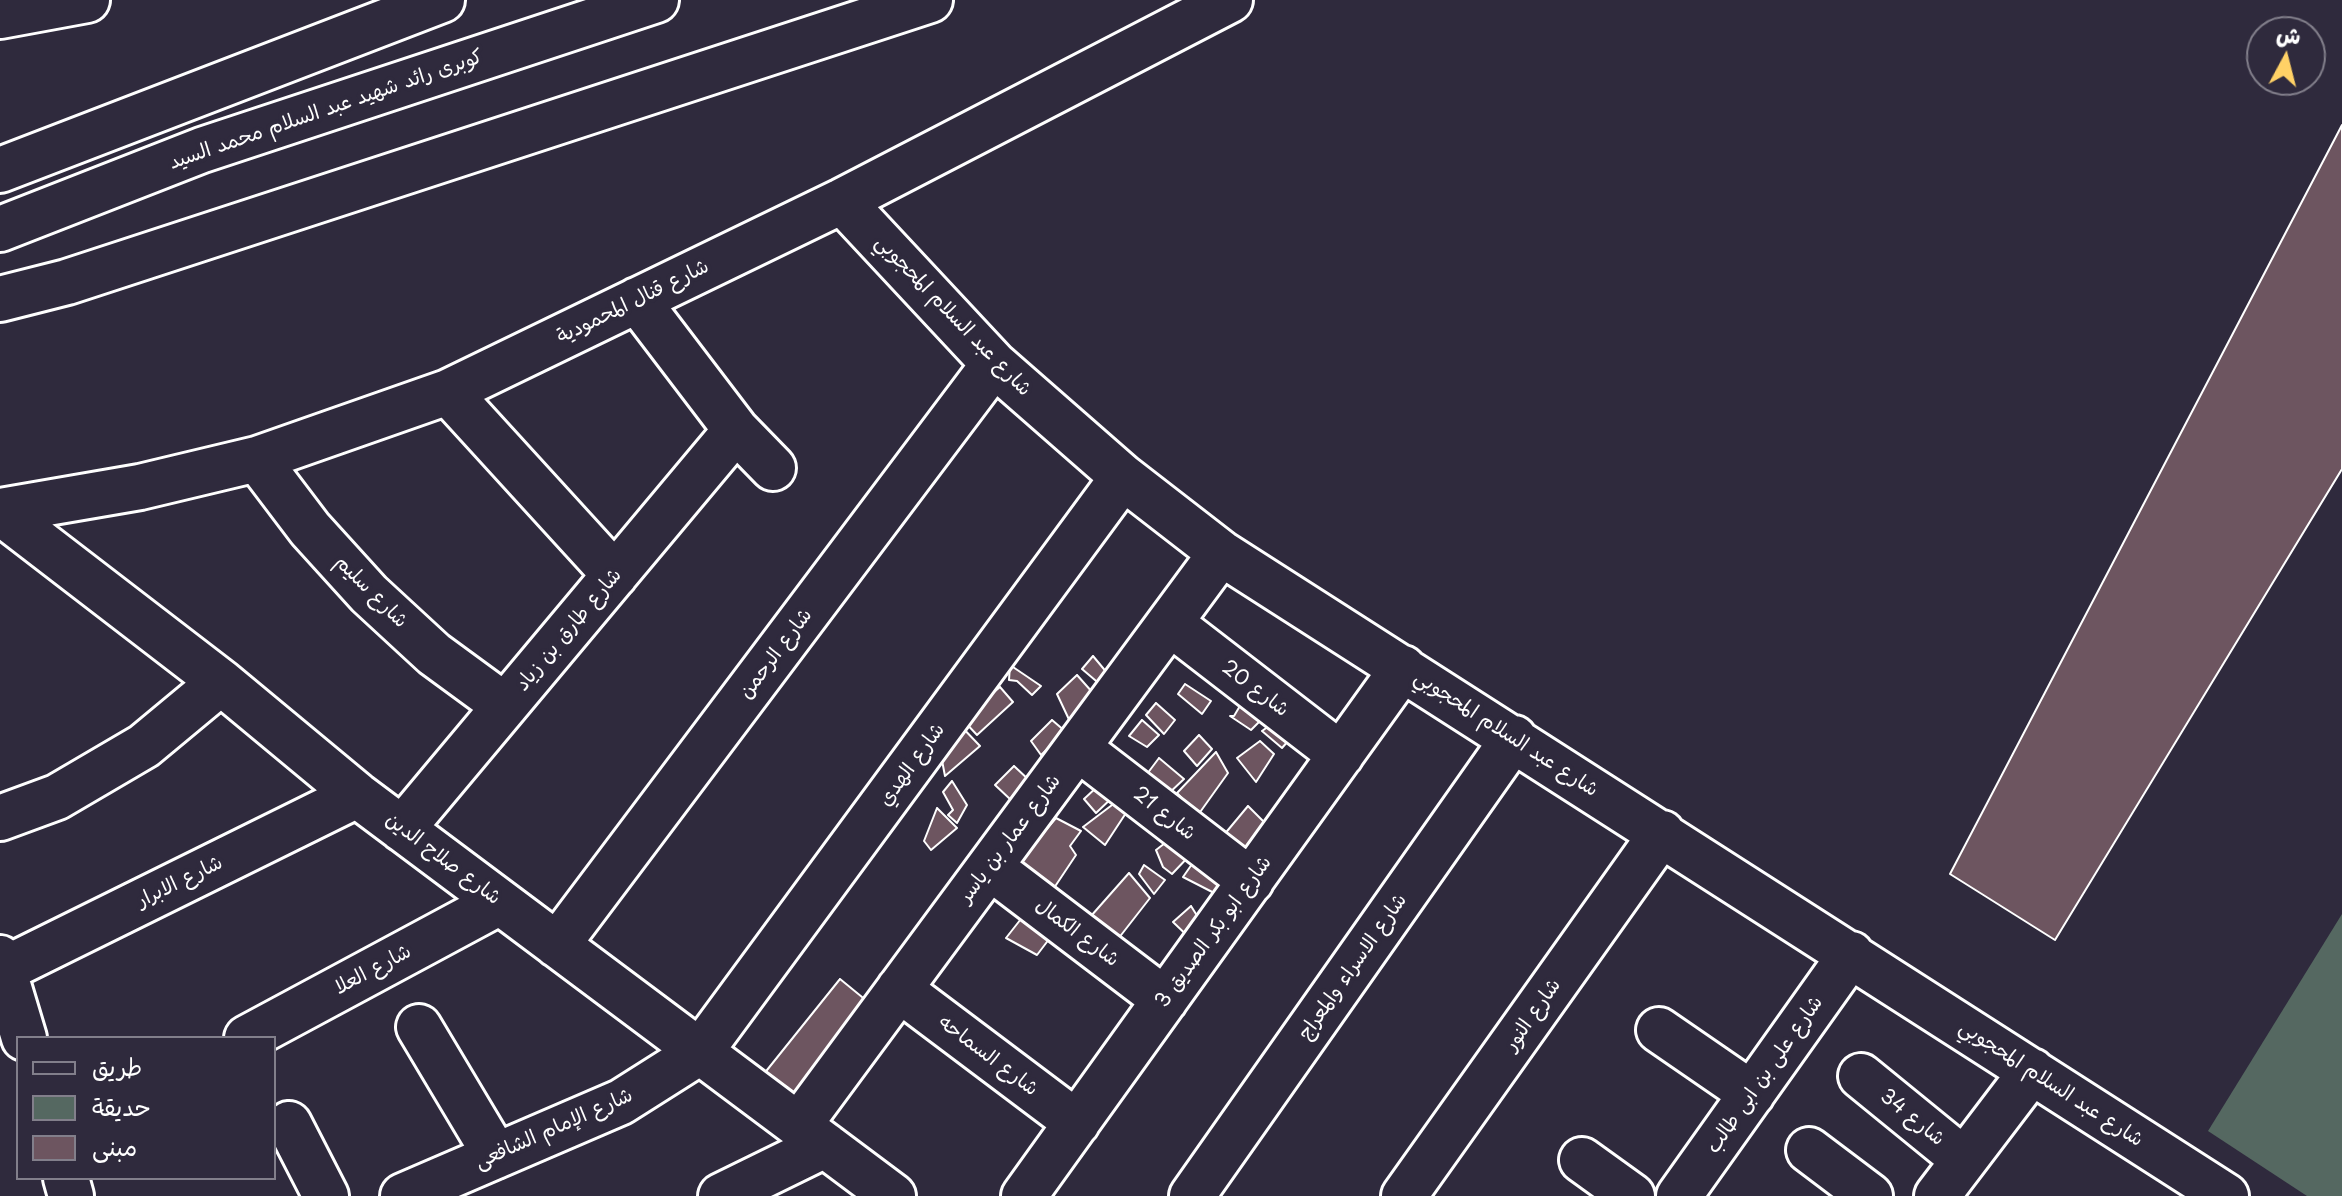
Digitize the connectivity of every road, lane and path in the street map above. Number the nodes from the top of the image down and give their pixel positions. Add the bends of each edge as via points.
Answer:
1 (87, 0) edge
2 (442, 0) edge
3 (656, 0) edge
4 (930, 0) edge
5 (1230, 0) edge
6 (0, 16) edge
7 (0, 170) edge
8 (842, 201) junction
9 (0, 229) edge
10 (67, 282) junction
11 (0, 299) edge
12 (637, 300) junction
13 (0, 325) edge
14 (994, 364) junction
15 (448, 392) junction
16 (736, 430) junction
17 (257, 459) junction
18 (773, 468) dead end
19 (1123, 477) junction
20 (0, 512) edge
21 (1221, 553) junction
22 (615, 575) junction
23 (1170, 623) junction
24 (1403, 668) junction
25 (221, 682) junction
26 (505, 706) junction
27 (1514, 738) junction
28 (1078, 748) junction
29 (1341, 755) junction
30 (357, 795) junction
31 (0, 818) edge
32 (402, 829) junction
33 (1662, 833) junction
34 (990, 867) junction
35 (1251, 881) junction
36 (500, 902) junction
37 (557, 945) junction
38 (1851, 954) junction
39 (2, 964) edge
40 (899, 989) junction
41 (1165, 1000) junction
42 (419, 1027) dead end
43 (1659, 1030) dead end
44 (23, 1036) edge
45 (251, 1036) edge
46 (700, 1052) junction
47 (2032, 1071) junction
48 (1861, 1076) dead end
49 (1752, 1094) junction
50 (1077, 1123) junction
51 (289, 1124) dead end
52 (812, 1135) junction
53 (1809, 1150) dead end
54 (496, 1156) junction
55 (1582, 1160) dead end
56 (1964, 1160) junction
57 (2172, 1182) edge
58 (326, 1196) edge
59 (403, 1196) edge
60 (721, 1196) edge
61 (893, 1196) edge
62 (1024, 1196) edge
63 (1192, 1196) edge
64 (1404, 1196) edge
65 (1632, 1196) edge
66 (1679, 1196) edge
67 (1870, 1196) edge
68 (1937, 1196) edge
69 (2226, 1196) edge

1 - 6 street
2 - 7 street
3 - 9 street, كوبرى رائد شهيد عبد السلام محمد السيد via 202,150
4 - 10 street
5 - 8 street, شارع قنال المحمودية
8 - 12 street, شارع قنال المحمودية
8 - 14 street, شارع عبد السلام المحجوبي
10 - 11 street
10 - 13 street
12 - 15 street, شارع قنال المحمودية
12 - 16 street
14 - 19 street, شارع عبد السلام المحجوبي
14 - 37 street, شارع الرحمن
15 - 17 street, شارع قنال المحمودية
15 - 22 street
16 - 18 street
16 - 22 street, شارع طارق بن زياد
17 - 20 street, شارع قنال المحمودية
17 - 26 street, شارع سليم via 369,594 434,654
19 - 21 street, شارع عبد السلام المحجوبي
19 - 46 street, شارع الهدي
20 - 25 street, شارع صلاح الدين
21 - 23 street, شارع عمار بن ياسر
21 - 24 street, شارع عبد السلام المحجوبي
22 - 26 street, شارع طارق بن زياد
23 - 28 street, شارع عمار بن ياسر
23 - 29 street, شارع 20
24 - 27 street, شارع عبد السلام المحجوبي
24 - 29 street, شارع ابو بكر الصديق 3
25 - 30 street, شارع صلاح الدين
25 - 31 street via 144,746 57,797
26 - 32 street, شارع طارق بن زياد
27 - 33 street, شارع عبد السلام المحجوبي
27 - 63 street, شارع الاسراء والمعراج
28 - 34 street, شارع عمار بن ياسر
28 - 35 street, شارع 21
29 - 35 street, شارع ابو بكر الصديق 3
30 - 32 street, شارع صلاح الدين
30 - 39 street, شارع الابرار
32 - 36 street, شارع صلاح الدين
33 - 38 street, شارع عبد السلام المحجوبي
33 - 64 street, شارع النور
34 - 40 street, شارع عمار بن ياسر
34 - 41 street, شارع الكمال
35 - 41 street, شارع ابو بكر الصديق 3
36 - 37 street, شارع صلاح الدين
36 - 45 street, شارع العلا
37 - 46 street, شارع صلاح الدين
38 - 47 street, شارع عبد السلام المحجوبي
38 - 49 street, شارع على بن ابى طالب
39 - 44 street
40 - 50 street, شارع السماحه
40 - 52 street, شارع عمار بن ياسر
41 - 50 street, شارع ابو بكر الصديق 3
42 - 54 street
43 - 49 street
46 - 52 street, شارع صلاح الدين
46 - 54 street, شارع الإمام الشافعى via 621,1102
47 - 56 street
47 - 57 street, شارع عبد السلام المحجوبي
48 - 56 street, شارع 34
49 - 66 street, شارع على بن ابى طالب
50 - 62 street, شارع ابو بكر الصديق 3
51 - 58 street
52 - 60 street
52 - 61 street, شارع صلاح الدين
53 - 67 street
54 - 59 street, شارع الإمام الشافعى
55 - 65 street
56 - 68 street
57 - 69 street, شارع عبد السلام المحجوبي

